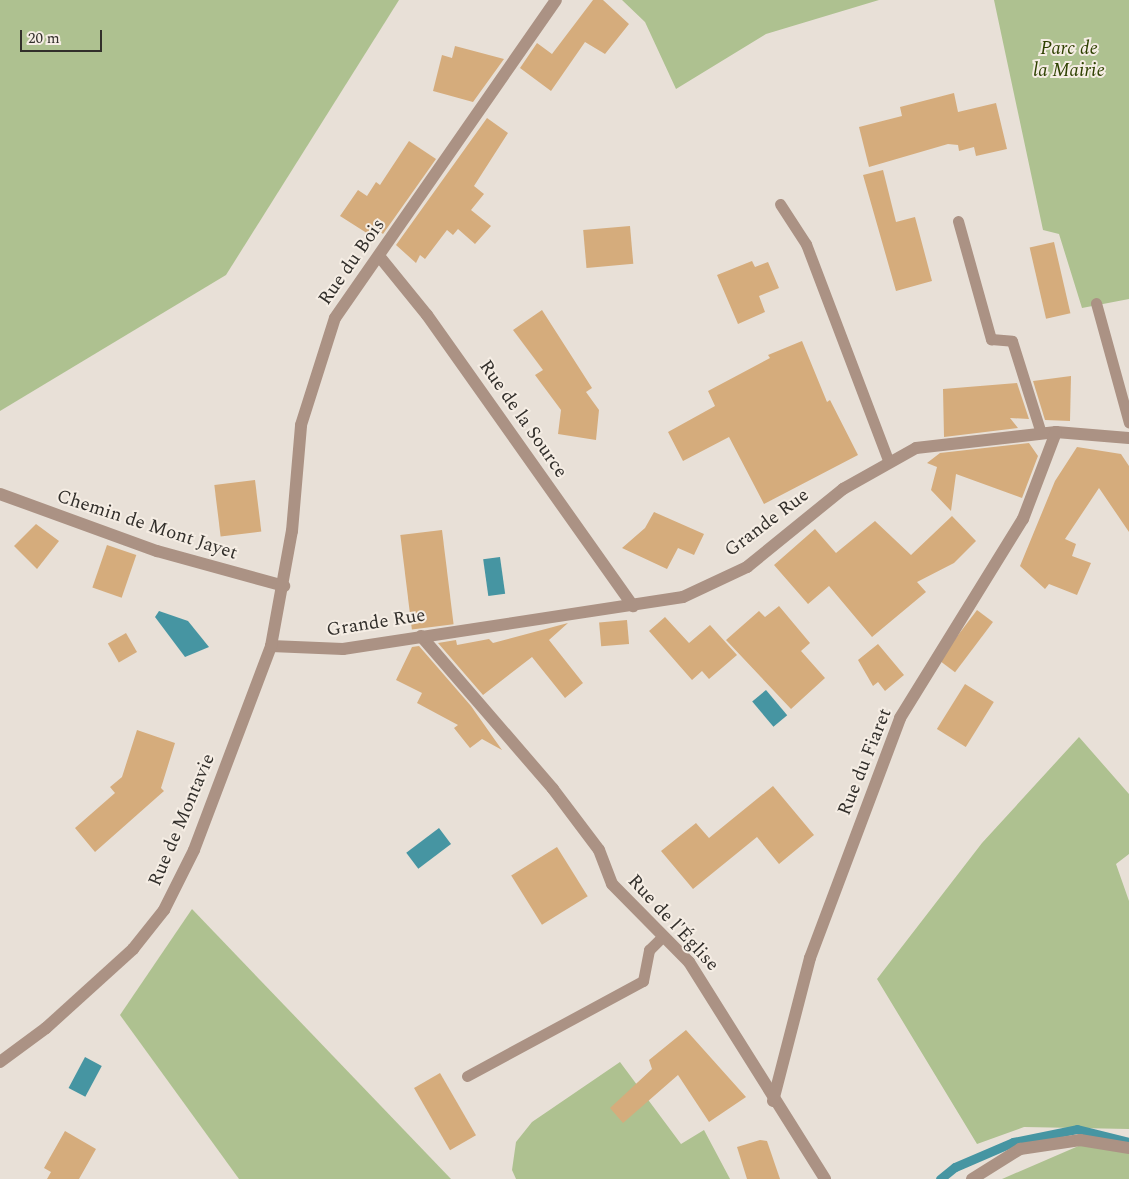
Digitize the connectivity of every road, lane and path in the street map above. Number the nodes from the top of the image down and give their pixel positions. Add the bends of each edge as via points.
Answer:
1 (556, 0) edge
2 (780, 204) dead end
3 (958, 221) dead end
4 (379, 256) junction
5 (1096, 303) dead end
6 (1129, 423) edge
7 (1056, 432) junction
8 (1041, 433) junction
9 (1129, 438) edge
10 (888, 460) junction
11 (0, 494) edge
12 (284, 586) junction
13 (633, 606) junction
14 (421, 636) junction
15 (271, 646) junction
16 (662, 937) junction
17 (0, 1062) edge
18 (467, 1076) dead end
19 (773, 1101) junction
20 (1129, 1148) edge
21 (825, 1179) edge
22 (972, 1179) edge

1 - 4 street, Rue du Bois
2 - 10 lane via 806,244
3 - 8 lane via 991,339 1012,341
4 - 12 street, Rue du Bois via 335,318 314,376 301,425
4 - 13 street, Rue de la Source via 427,315
5 - 6 lane
7 - 8 street, Grande Rue
7 - 9 street, Grande Rue
7 - 19 street, Rue du Fiaret via 1023,519 900,718 810,958
8 - 10 street, Grande Rue via 916,448
10 - 13 street, Grande Rue via 843,489 747,567 683,597
11 - 12 street, Chemin de Mont Jayet via 157,551
12 - 15 street, Rue du Bois
13 - 14 street, Grande Rue
14 - 15 street, Grande Rue via 343,649
14 - 16 street, Rue de l'Église via 553,789 599,850 612,884
15 - 17 street, Rue de Montavie via 194,850 164,910 133,949 46,1028
16 - 18 lane via 649,950 642,981
16 - 19 street, Rue de l'Église via 689,962 718,1003
19 - 21 street, Rue de l'Église
20 - 22 street via 1080,1140 1020,1149

